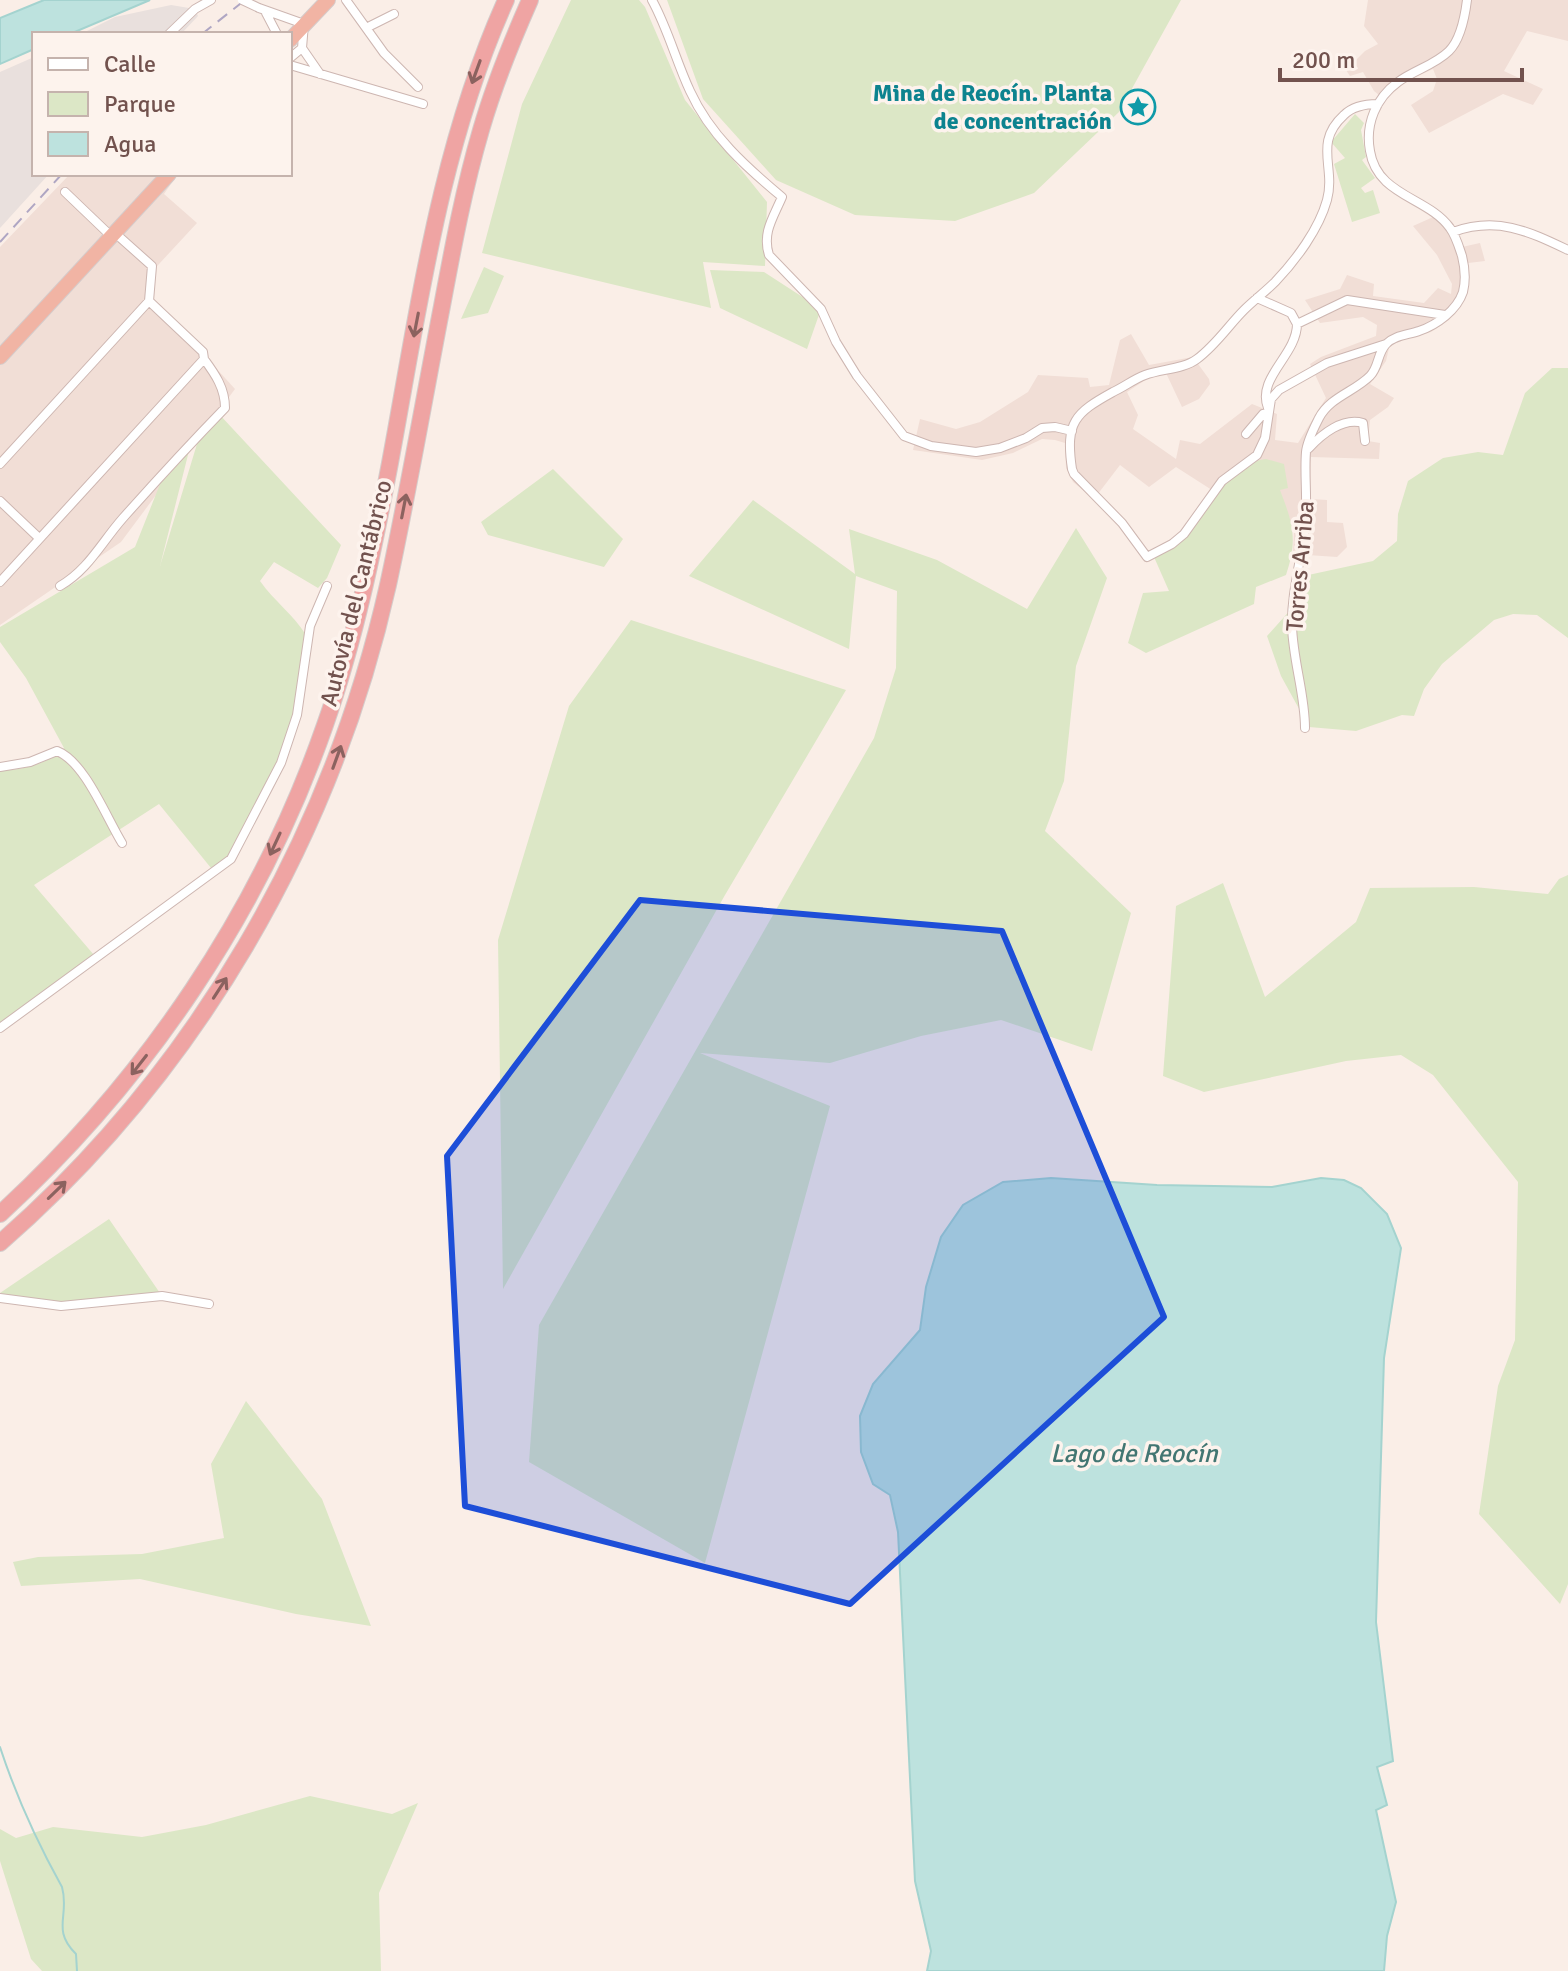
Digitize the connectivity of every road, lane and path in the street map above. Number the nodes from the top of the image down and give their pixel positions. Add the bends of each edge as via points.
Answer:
1 (211, 0) edge
2 (242, 0) edge
3 (328, 0) edge
4 (346, 0) edge
5 (506, 0) edge
6 (530, 0) edge
7 (652, 0) edge
8 (1467, 0) edge
9 (262, 10) junction
10 (394, 14) dead end
11 (298, 23) junction
12 (366, 28) junction
13 (171, 32) edge
14 (277, 32) edge
15 (282, 32) edge
16 (296, 44) edge
17 (292, 64) edge
18 (322, 76) junction
19 (418, 87) dead end
20 (423, 104) dead end
21 (1378, 104) junction
22 (167, 176) edge
23 (65, 192) dead end
24 (1453, 232) junction
25 (114, 235) junction
26 (1568, 250) edge
27 (1257, 298) junction
28 (149, 301) junction
29 (1445, 315) junction
30 (1297, 324) junction
31 (1386, 344) junction
32 (0, 357) edge
33 (204, 359) junction
34 (1268, 411) junction
35 (1072, 431) junction
36 (1246, 434) dead end
37 (1365, 441) dead end
38 (1306, 451) junction
39 (0, 464) edge
40 (0, 501) edge
41 (39, 538) junction
42 (0, 582) edge
43 (60, 586) dead end
44 (327, 586) dead end
45 (1305, 728) dead end
46 (0, 767) edge
47 (122, 843) dead end
48 (0, 1028) edge
49 (0, 1214) edge
50 (0, 1243) edge
51 (0, 1298) edge
52 (209, 1304) dead end

1 - 13 street
2 - 9 street, bridge
3 - 11 highway
4 - 12 street
5 -> 49 highway, Autovía del Cantábrico via 452,150 360,605 309,768 252,892 178,1012 102,1110
50 -> 6 highway, Autovía del Cantábrico via 98,1148 177,1051 256,930 322,796 378,626 473,159
7 - 35 street via 704,116 719,138 782,197 767,229 769,255 821,309 846,359 899,432 916,442 976,452 1000,448 1042,428
8 - 21 street via 1451,49 1398,81
9 - 11 street
9 - 14 street
10 - 12 street
11 - 15 street
11 - 16 highway
12 - 19 street
16 - 18 street
17 - 18 street
18 - 20 street
21 - 24 street via 1369,139 1376,168 1388,184
21 - 27 street via 1348,111 1335,123 1327,136 1329,185 1323,213 1301,250
22 - 25 highway
23 - 25 street
24 - 26 street via 1498,225
24 - 29 street via 1465,277 1459,299
25 - 28 street via 152,266
25 - 32 highway
27 - 30 street via 1291,313
27 - 35 street via 1195,361 1131,381 1087,407 1076,417
28 - 33 street via 203,352
28 - 39 street
29 - 30 street via 1347,300
29 - 31 street
30 - 34 street via 1264,398
31 - 34 street via 1300,377 1279,390
31 - 38 street, Torres Arriba via 1370,376 1321,415
33 - 41 street
33 - 43 street via 218,377 225,408 78,575
34 - 35 street via 1257,455 1222,481 1184,534 1147,557 1074,474
34 - 36 street
37 - 38 street via 1363,423 1351,421 1321,434
38 - 45 street, Torres Arriba via 1306,520 1292,625
40 - 41 street
41 - 42 street
44 - 48 street via 310,626 297,715 281,763 231,859
46 - 47 street via 57,751 67,755
51 - 52 street via 61,1306 162,1296

